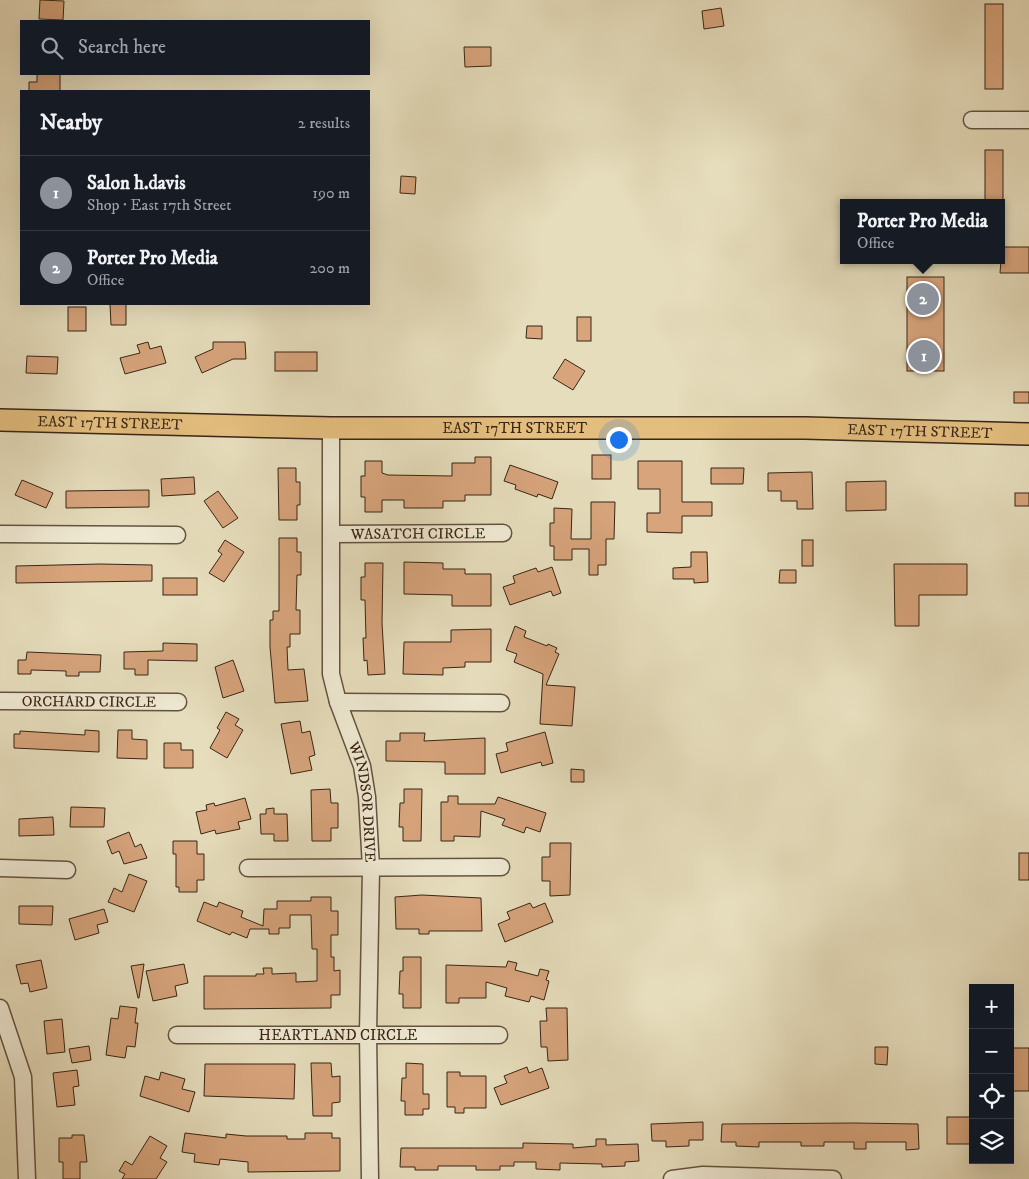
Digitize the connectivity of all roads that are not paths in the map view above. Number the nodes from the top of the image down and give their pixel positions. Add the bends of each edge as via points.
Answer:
1 (972, 120) dead end
2 (1029, 120) edge
3 (0, 420) edge
4 (331, 428) junction
5 (1029, 434) edge
6 (503, 533) dead end
7 (0, 534) edge
8 (332, 534) junction
9 (177, 535) dead end
10 (0, 701) edge
11 (178, 702) dead end
12 (338, 702) junction
13 (501, 703) dead end
14 (501, 867) dead end
15 (0, 868) edge
16 (248, 868) dead end
17 (371, 868) junction
18 (67, 870) dead end
19 (1, 1014) edge
20 (368, 1034) junction
21 (177, 1035) dead end
22 (498, 1035) dead end
23 (763, 1178) edge
24 (26, 1179) edge
25 (370, 1179) edge
26 (672, 1179) edge
27 (833, 1179) edge

1 - 2 street
3 - 4 main road, EAST 17TH STREET
4 - 5 main road, EAST 17TH STREET via 805,428
4 - 8 street, WINDSOR DRIVE
6 - 8 street, WASATCH CIRCLE
7 - 9 street
8 - 12 street, WINDSOR DRIVE via 331,674
10 - 11 street, ORCHARD CIRCLE
12 - 13 street
12 - 17 street, WINDSOR DRIVE via 362,766
14 - 17 street
15 - 18 street
16 - 17 street
17 - 20 street, WINDSOR DRIVE
19 - 24 street via 23,1077
20 - 21 street, HEARTLAND CIRCLE
20 - 22 street, HEARTLAND CIRCLE
20 - 25 street, WINDSOR DRIVE
23 - 26 street via 703,1175
23 - 27 street

